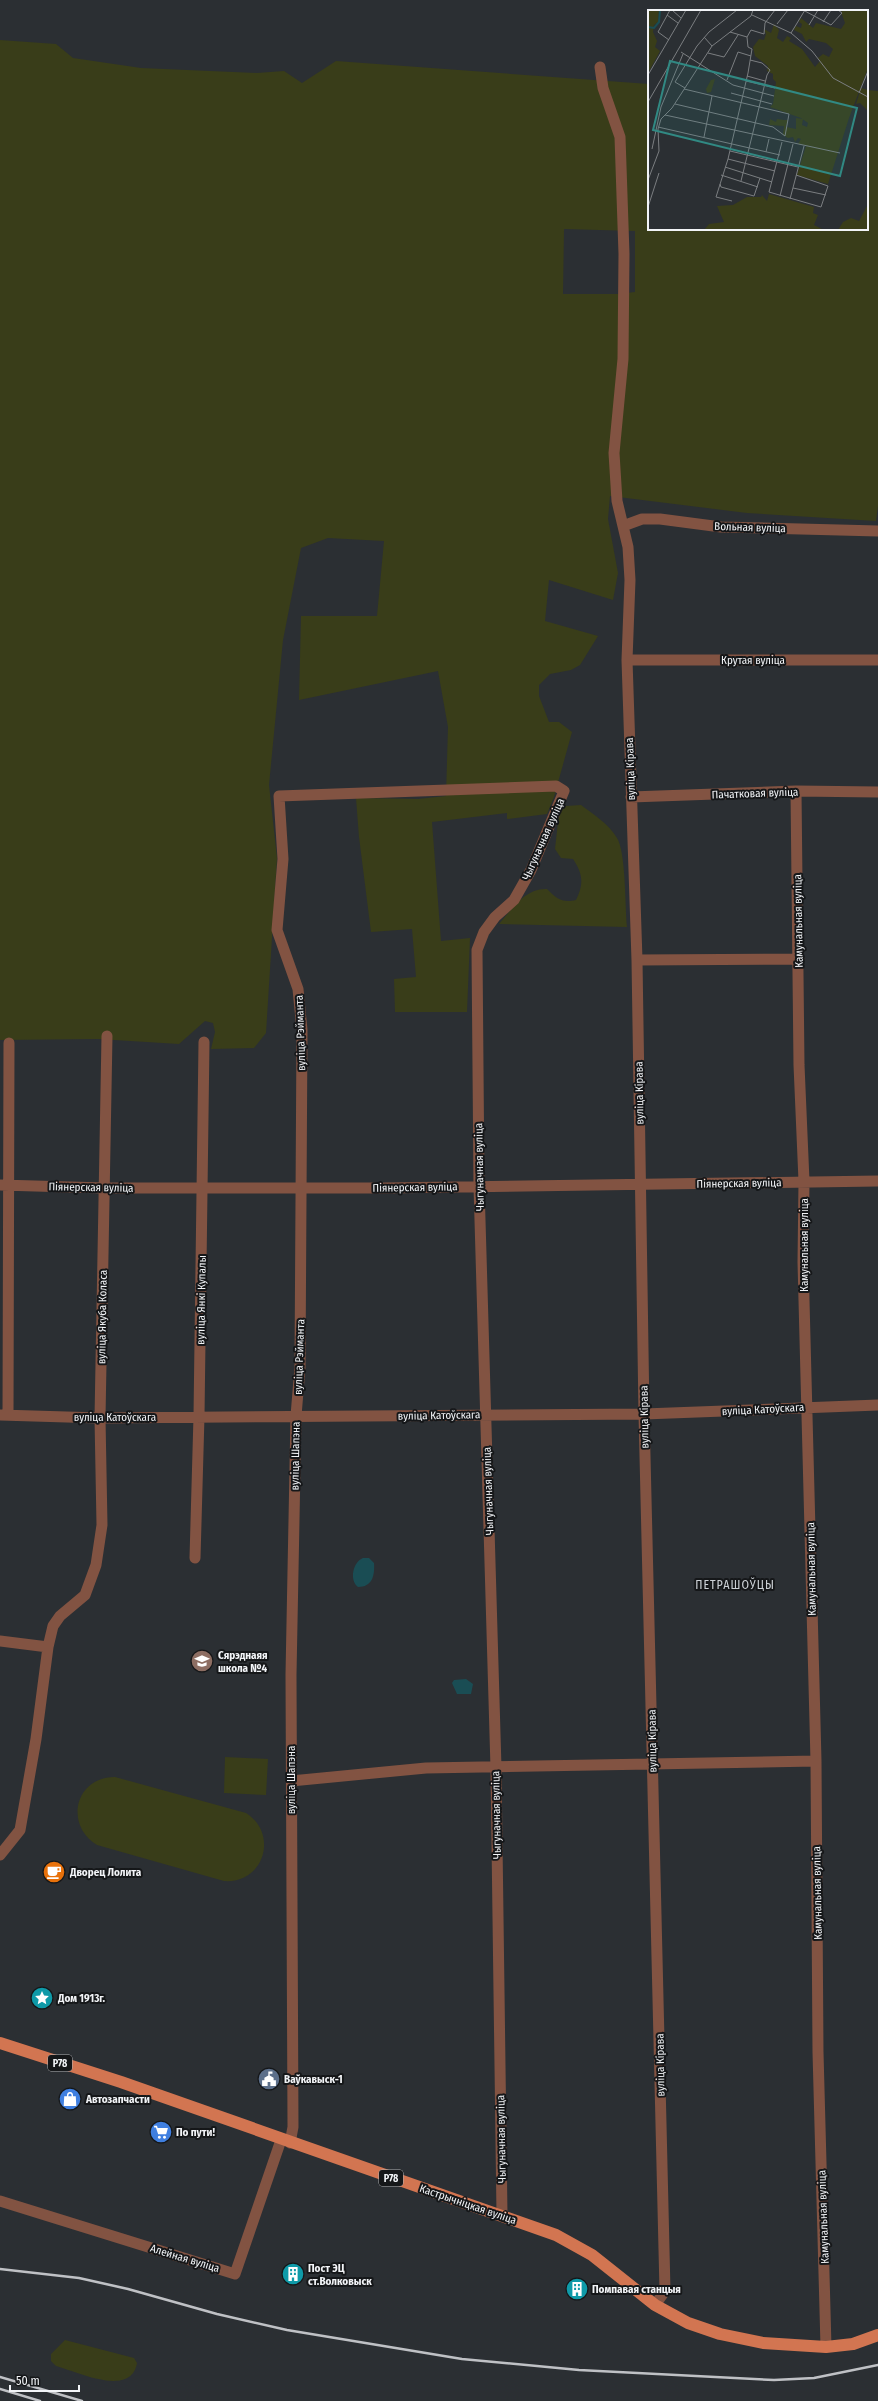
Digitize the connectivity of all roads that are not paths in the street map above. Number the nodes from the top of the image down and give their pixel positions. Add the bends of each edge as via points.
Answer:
1 (600, 67) dead end
2 (623, 526) junction
3 (878, 531) edge
4 (627, 660) junction
5 (878, 660) edge
6 (564, 790) joint
7 (796, 791) junction
8 (878, 792) edge
9 (631, 797) junction
10 (638, 960) junction
11 (799, 960) junction
12 (108, 1036) dead end
13 (204, 1042) dead end
14 (9, 1043) dead end
15 (878, 1180) edge
16 (804, 1181) junction
17 (4, 1185) edge
18 (640, 1185) junction
19 (479, 1186) junction
20 (105, 1188) junction
21 (203, 1188) junction
22 (301, 1188) junction
23 (878, 1405) edge
24 (806, 1407) junction
25 (486, 1414) junction
26 (644, 1414) junction
27 (4, 1415) edge
28 (199, 1416) junction
29 (296, 1416) junction
30 (100, 1418) junction
31 (195, 1558) dead end
32 (0, 1641) edge
33 (48, 1647) junction
34 (816, 1761) junction
35 (653, 1765) junction
36 (496, 1768) junction
37 (291, 1781) junction
38 (0, 1855) edge
39 (0, 2043) edge
40 (286, 2142) junction
41 (0, 2201) edge
42 (502, 2215) junction
43 (655, 2305) junction
44 (878, 2335) edge
45 (826, 2347) junction

1 - 2 street, вуліца Кірава via 603,88 620,137 624,254 623,359 614,453 617,502
2 - 3 street, Вольная вуліца via 642,519 660,518 721,527
2 - 4 street, вуліца Кірава via 628,547 630,580
4 - 5 street, Крутая вуліца
4 - 9 street, вуліца Кірава
6 - 19 street, Чыгуначная вуліца via 531,870 514,900 494,917 484,932 477,950
6 - 22 street, вуліца Рэйманта via 556,786 279,796 283,859 277,930 298,989 302,1030
7 - 8 street, Пачатковая вуліца
7 - 9 street, Пачатковая вуліца
7 - 11 street, Камунальная вуліца
9 - 10 street, вуліца Кірава
10 - 11 street
10 - 18 street, вуліца Кірава
11 - 16 street, Камунальная вуліца via 799,1065
12 - 20 street, вуліца Якуба Коласа
13 - 21 street, вуліца Янкі Купалы
14 - 17 street
15 - 16 street, Піянерская вуліца
16 - 18 street, Піянерская вуліца
16 - 24 street, Камунальная вуліца
17 - 20 street, Піянерская вуліца
17 - 27 street
18 - 19 street, Піянерская вуліца
18 - 26 street, вуліца Кірава
19 - 22 street, Піянерская вуліца
19 - 25 street, Чыгуначная вуліца
20 - 21 street, Піянерская вуліца
20 - 30 street, вуліца Якуба Коласа
21 - 22 street, Піянерская вуліца
21 - 28 street, вуліца Янкі Купалы
22 - 29 street, вуліца Рэйманта via 300,1367
23 - 24 street, вуліца Катоўскага
24 - 26 street, вуліца Катоўскага
24 - 34 street, Камунальная вуліца
25 - 26 street, вуліца Катоўскага
25 - 29 street, вуліца Катоўскага
25 - 36 street, Чыгуначная вуліца
26 - 35 street, вуліца Кірава
27 - 30 street, вуліца Катоўскага
28 - 29 street, вуліца Катоўскага
28 - 30 street, вуліца Катоўскага
28 - 31 street, вуліца Янкі Купалы
29 - 37 street, вуліца Шапэна
30 - 33 street, вуліца Якуба Коласа via 102,1525 96,1565 85,1596 60,1616 53,1626
32 - 33 street
33 - 38 street via 36,1740 20,1830
34 - 35 street
34 - 45 street, Камунальная вуліца via 818,2052
35 - 36 street
35 - 43 street, вуліца Кірава via 665,2291
36 - 37 street via 426,1768
36 - 42 street, Чыгуначная вуліца
37 - 40 street, вуліца Шапэна via 293,2127
39 - 40 main road, Кастрычніцкая вуліца / Р78 via 121,2082
40 - 41 street, Алейная вуліца via 235,2274
40 - 42 main road, Кастрычніцкая вуліца / Р78
42 - 43 main road, Кастрычніцкая вуліца / Р78 via 556,2235 592,2255
43 - 45 main road, Кастрычніцкая вуліца / Р78 via 688,2323 720,2334 763,2343
44 - 45 main road, Кастрычніцкая вуліца / Р78 via 853,2344

